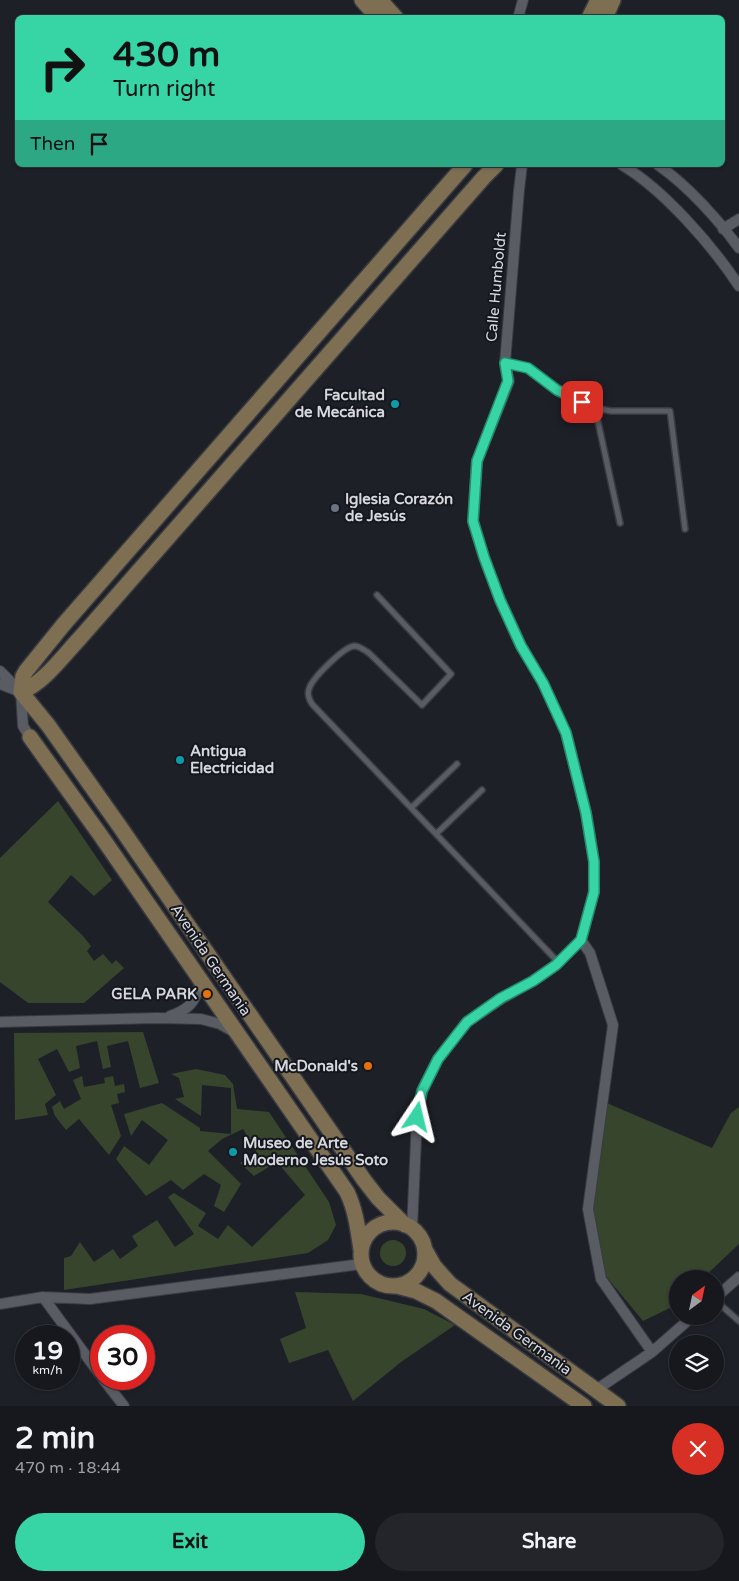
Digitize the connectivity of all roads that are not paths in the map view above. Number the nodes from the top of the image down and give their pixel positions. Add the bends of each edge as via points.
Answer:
1 (362, 0) edge
2 (380, 0) edge
3 (523, 0) edge
4 (598, 0) edge
5 (613, 0) edge
6 (375, 15) edge
7 (393, 15) edge
8 (519, 15) edge
9 (590, 15) edge
10 (606, 15) edge
11 (463, 167) edge
12 (494, 167) edge
13 (522, 167) edge
14 (625, 167) edge
15 (661, 167) edge
16 (739, 219) edge
17 (724, 228) junction
18 (739, 248) edge
19 (739, 286) edge
20 (505, 363) junction
21 (596, 408) junction
22 (620, 523) dead end
23 (685, 528) dead end
24 (377, 595) dead end
25 (0, 671) edge
26 (0, 684) edge
27 (21, 692) junction
28 (30, 738) joint
29 (457, 764) dead end
30 (482, 790) dead end
31 (411, 808) junction
32 (436, 834) junction
33 (581, 940) junction
34 (559, 963) junction
35 (201, 982) junction
36 (157, 1018) junction
37 (0, 1022) edge
38 (236, 1033) junction
39 (409, 1227) junction
40 (425, 1250) junction
41 (362, 1257) junction
42 (739, 1277) edge
43 (397, 1286) junction
44 (724, 1291) edge
45 (43, 1297) junction
46 (0, 1304) edge
47 (724, 1307) edge
48 (738, 1319) edge
49 (684, 1325) edge
50 (652, 1352) junction
51 (90, 1361) edge
52 (112, 1390) edge
53 (596, 1390) junction
54 (577, 1404) edge
55 (124, 1406) edge
56 (618, 1406) edge

1 - 6 street
2 - 7 street
3 - 8 street
4 - 9 street
5 - 10 street
11 - 27 street via 58,631 26,671
12 - 27 street via 80,638 38,682
13 - 20 street, Calle Humboldt
14 - 19 street via 650,184 696,231
15 - 17 street
16 - 17 street
17 - 18 street
20 - 21 lane via 528,368 557,390
20 - 33 street, Calle Humboldt via 508,381 477,461 473,521 500,600 566,733 586,813 594,862 594,892
21 - 22 lane
21 - 23 lane via 670,411
24 - 31 lane via 451,674 422,704 369,653 353,646 317,676 308,695 312,704
25 - 27 street
26 - 27 street
27 - 28 street via 24,726
27 - 39 street, Avenida Germania via 118,824 364,1180
28 - 35 street, Avenida Germania
29 - 31 lane
30 - 32 lane
31 - 32 lane
32 - 34 lane
33 - 34 street, Calle Humboldt
33 - 50 street via 590,952 612,1025 588,1209 601,1278
34 - 39 street, Calle Humboldt via 467,1022 438,1059 422,1091 417,1117
35 - 36 street via 190,1006 181,1012
35 - 38 street, Avenida Germania
36 - 37 street
36 - 38 street via 201,1019
38 - 41 street, Avenida Germania via 346,1192 353,1206
39 - 40 street via 418,1235
39 - 41 street via 388,1222 373,1229 363,1242
40 - 43 street via 419,1274
40 - 53 street, Avenida Germania via 450,1284
41 - 43 street via 367,1274 374,1280
41 - 45 street via 90,1299
42 - 44 street
43 - 54 street, Avenida Germania via 436,1301
45 - 46 street
45 - 51 street
47 - 48 lane
49 - 50 street
50 - 53 street
52 - 55 street
53 - 56 street, Avenida Germania

